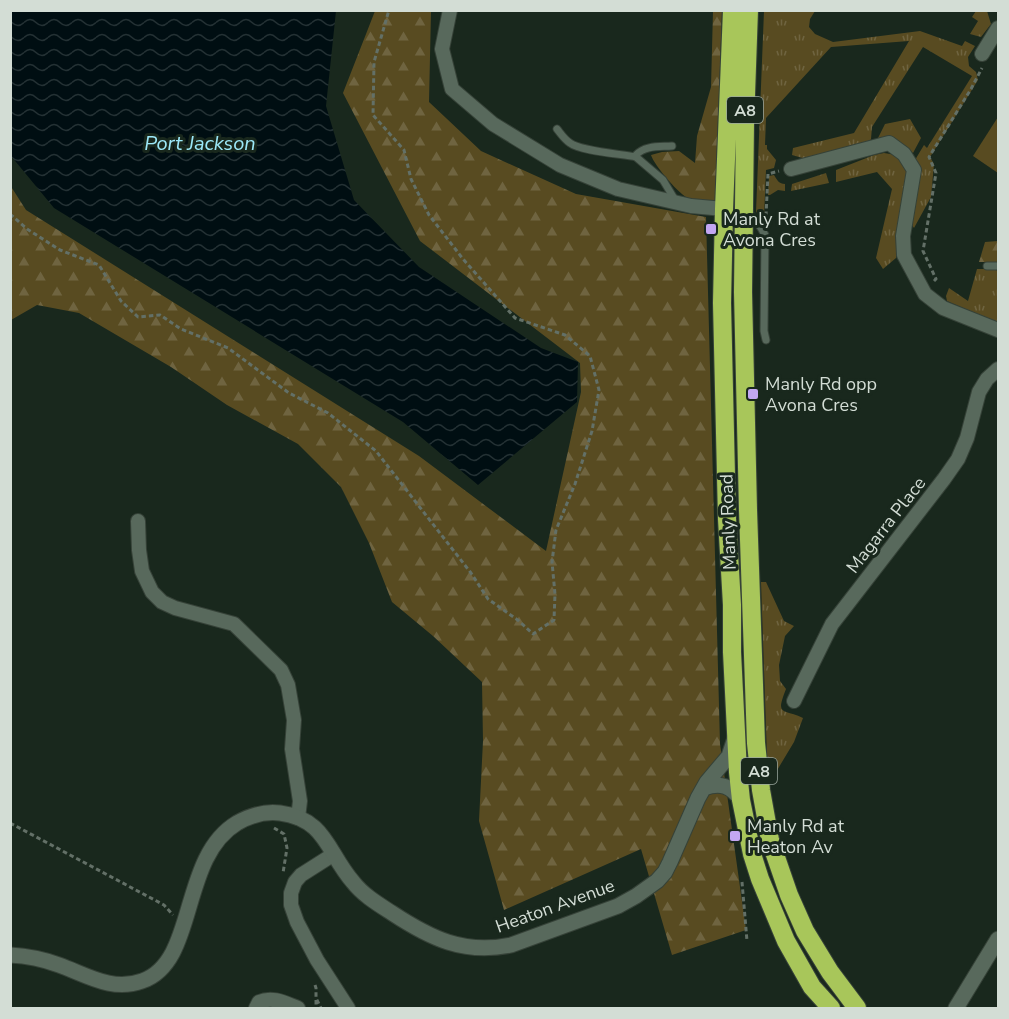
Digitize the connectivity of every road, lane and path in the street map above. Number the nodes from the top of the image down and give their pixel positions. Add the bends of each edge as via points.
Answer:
1 (389, 10) edge
2 (450, 10) edge
3 (732, 10) edge
4 (749, 10) edge
5 (999, 28) edge
6 (982, 54) joint
7 (557, 129) dead end
8 (672, 146) dead end
9 (636, 157) junction
10 (791, 169) joint
11 (677, 203) junction
12 (724, 208) junction
13 (744, 210) junction
14 (10, 214) edge
15 (765, 220) dead end
16 (923, 251) dead end
17 (987, 266) dead end
18 (999, 266) edge
19 (999, 330) edge
20 (766, 340) dead end
21 (999, 369) edge
22 (138, 521) dead end
23 (794, 701) dead end
24 (736, 735) junction
25 (704, 788) junction
26 (741, 800) junction
27 (298, 818) junction
28 (10, 823) edge
29 (270, 827) dead end
30 (334, 854) junction
31 (742, 882) dead end
32 (282, 883) dead end
33 (183, 926) junction
34 (999, 939) edge
35 (747, 941) dead end
36 (10, 955) edge
37 (316, 998) dead end
38 (256, 1008) edge
39 (298, 1008) edge
40 (316, 1008) edge
41 (348, 1008) edge
42 (831, 1008) edge
43 (857, 1008) edge
44 (956, 1008) edge

1 - 14 path via 374,62 373,115 404,150 411,179 429,215 463,259 515,318 565,335 590,356 599,390 592,431 556,530 552,562 554,620 533,634 488,599 376,452 328,413 289,393 228,348 181,329 160,315 138,317 121,301 99,266 60,250
2 - 11 street via 442,49 452,89 492,124 560,165 618,189
3 - 12 highway, Manly Road / A8
4 - 13 highway, Manly Road / A8
5 - 6 street
6 - 16 path via 982,69 929,157 936,173
7 - 9 lane via 572,145
8 - 9 lane via 640,150
9 - 11 lane via 663,180
10 - 15 path via 768,174
10 - 19 street via 889,143 904,154 914,170 903,236 904,255 918,281 943,308
11 - 12 street
12 - 13 highway
12 - 24 highway, Manly Road / A8 via 722,314
13 - 20 lane via 759,223 765,235
13 - 43 highway, Manly Road / A8 via 754,715 761,790 770,840 789,895 805,931
17 - 18 lane
21 - 23 street, Magarra Place via 980,392 958,459 832,624
22 - 27 street via 142,571 152,592 175,608 234,624 281,670 288,685 294,720 292,749 300,801
24 - 25 street, Heaton Avenue via 729,756
24 - 26 highway, Manly Road / A8
25 - 26 street via 725,786
25 - 30 street, Heaton Avenue via 665,872 651,885 618,906 495,948 450,944 404,920 358,888
26 - 42 highway, Manly Road / A8 via 752,854 786,941 812,987
27 - 30 street, Heaton Avenue via 313,825
27 - 33 street via 263,813 230,827 205,859
28 - 33 path via 164,905
29 - 32 path via 284,834 287,848
30 - 41 street via 295,882 291,905 317,960
31 - 35 path
33 - 36 street via 166,965 155,975 126,985 96,980 44,959
34 - 44 street
37 - 40 path
38 - 39 street via 259,1002 269,999

